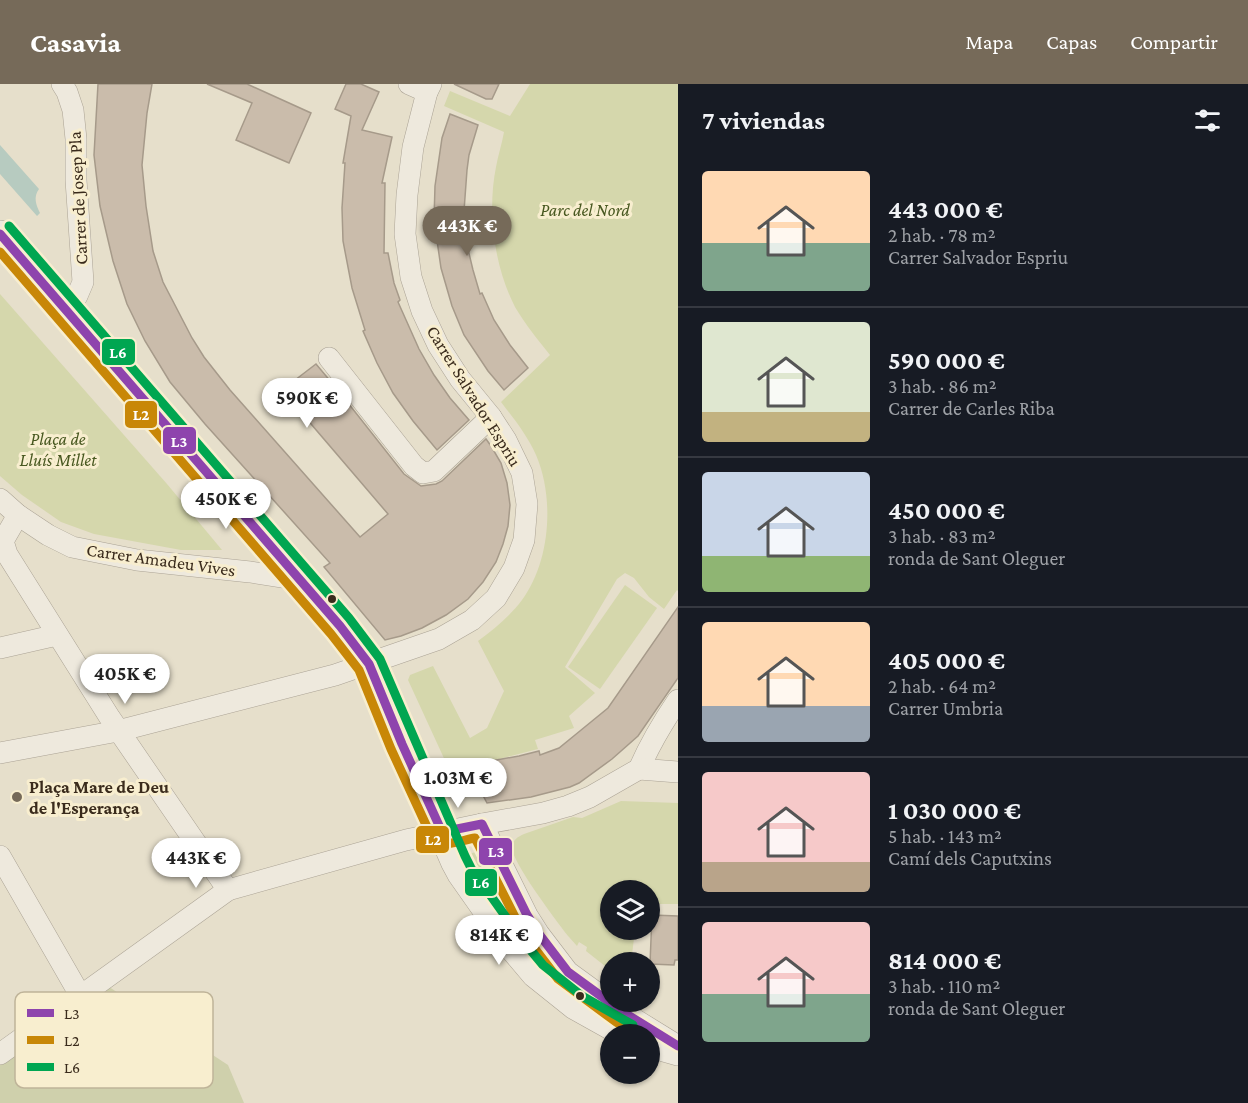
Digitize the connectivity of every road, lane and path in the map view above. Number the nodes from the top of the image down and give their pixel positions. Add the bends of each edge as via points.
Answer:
1 (62, 84) edge
2 (422, 87) edge
3 (0, 234) edge
4 (64, 308) junction
5 (329, 358) dead end
6 (491, 417) junction
7 (0, 499) edge
8 (18, 515) junction
9 (300, 580) junction
10 (57, 635) junction
11 (0, 648) edge
12 (369, 664) junction
13 (678, 700) edge
14 (118, 731) junction
15 (0, 753) edge
16 (639, 770) junction
17 (678, 772) edge
18 (482, 824) junction
19 (442, 832) junction
20 (0, 856) edge
21 (228, 890) junction
22 (78, 992) edge
23 (84, 992) edge
24 (607, 1024) edge
25 (15, 1043) edge
26 (678, 1046) edge
27 (660, 1047) edge
28 (678, 1052) edge
29 (0, 1054) edge

1 - 4 street, Carrer de Josep Pla via 73,110 83,282 77,296
2 - 6 street, Carrer Salvador Espriu via 407,195 405,234 411,277 438,345
3 - 4 street
4 - 9 street
5 - 6 street via 423,473 434,471
6 - 12 street, Carrer Salvador Espriu via 506,440 524,483 524,540 514,568 496,598 472,620 439,639
7 - 8 street, Carrer Amadeu Vives
8 - 9 street, Carrer Amadeu Vives via 72,547 137,560
8 - 10 street via 3,541 7,554
9 - 12 street
10 - 11 street
10 - 14 street
12 - 14 street, Carrer Salvador Espriu
12 - 19 street
13 - 16 street via 661,724
14 - 15 street, Carrer Salvador Espriu
14 - 21 street
16 - 17 street
16 - 18 street via 568,806
18 - 19 street
18 - 26 street via 527,915 568,972
19 - 21 street
19 - 24 street via 461,874 535,974 575,1006
20 - 22 street
21 - 23 street
25 - 29 street
27 - 28 street

